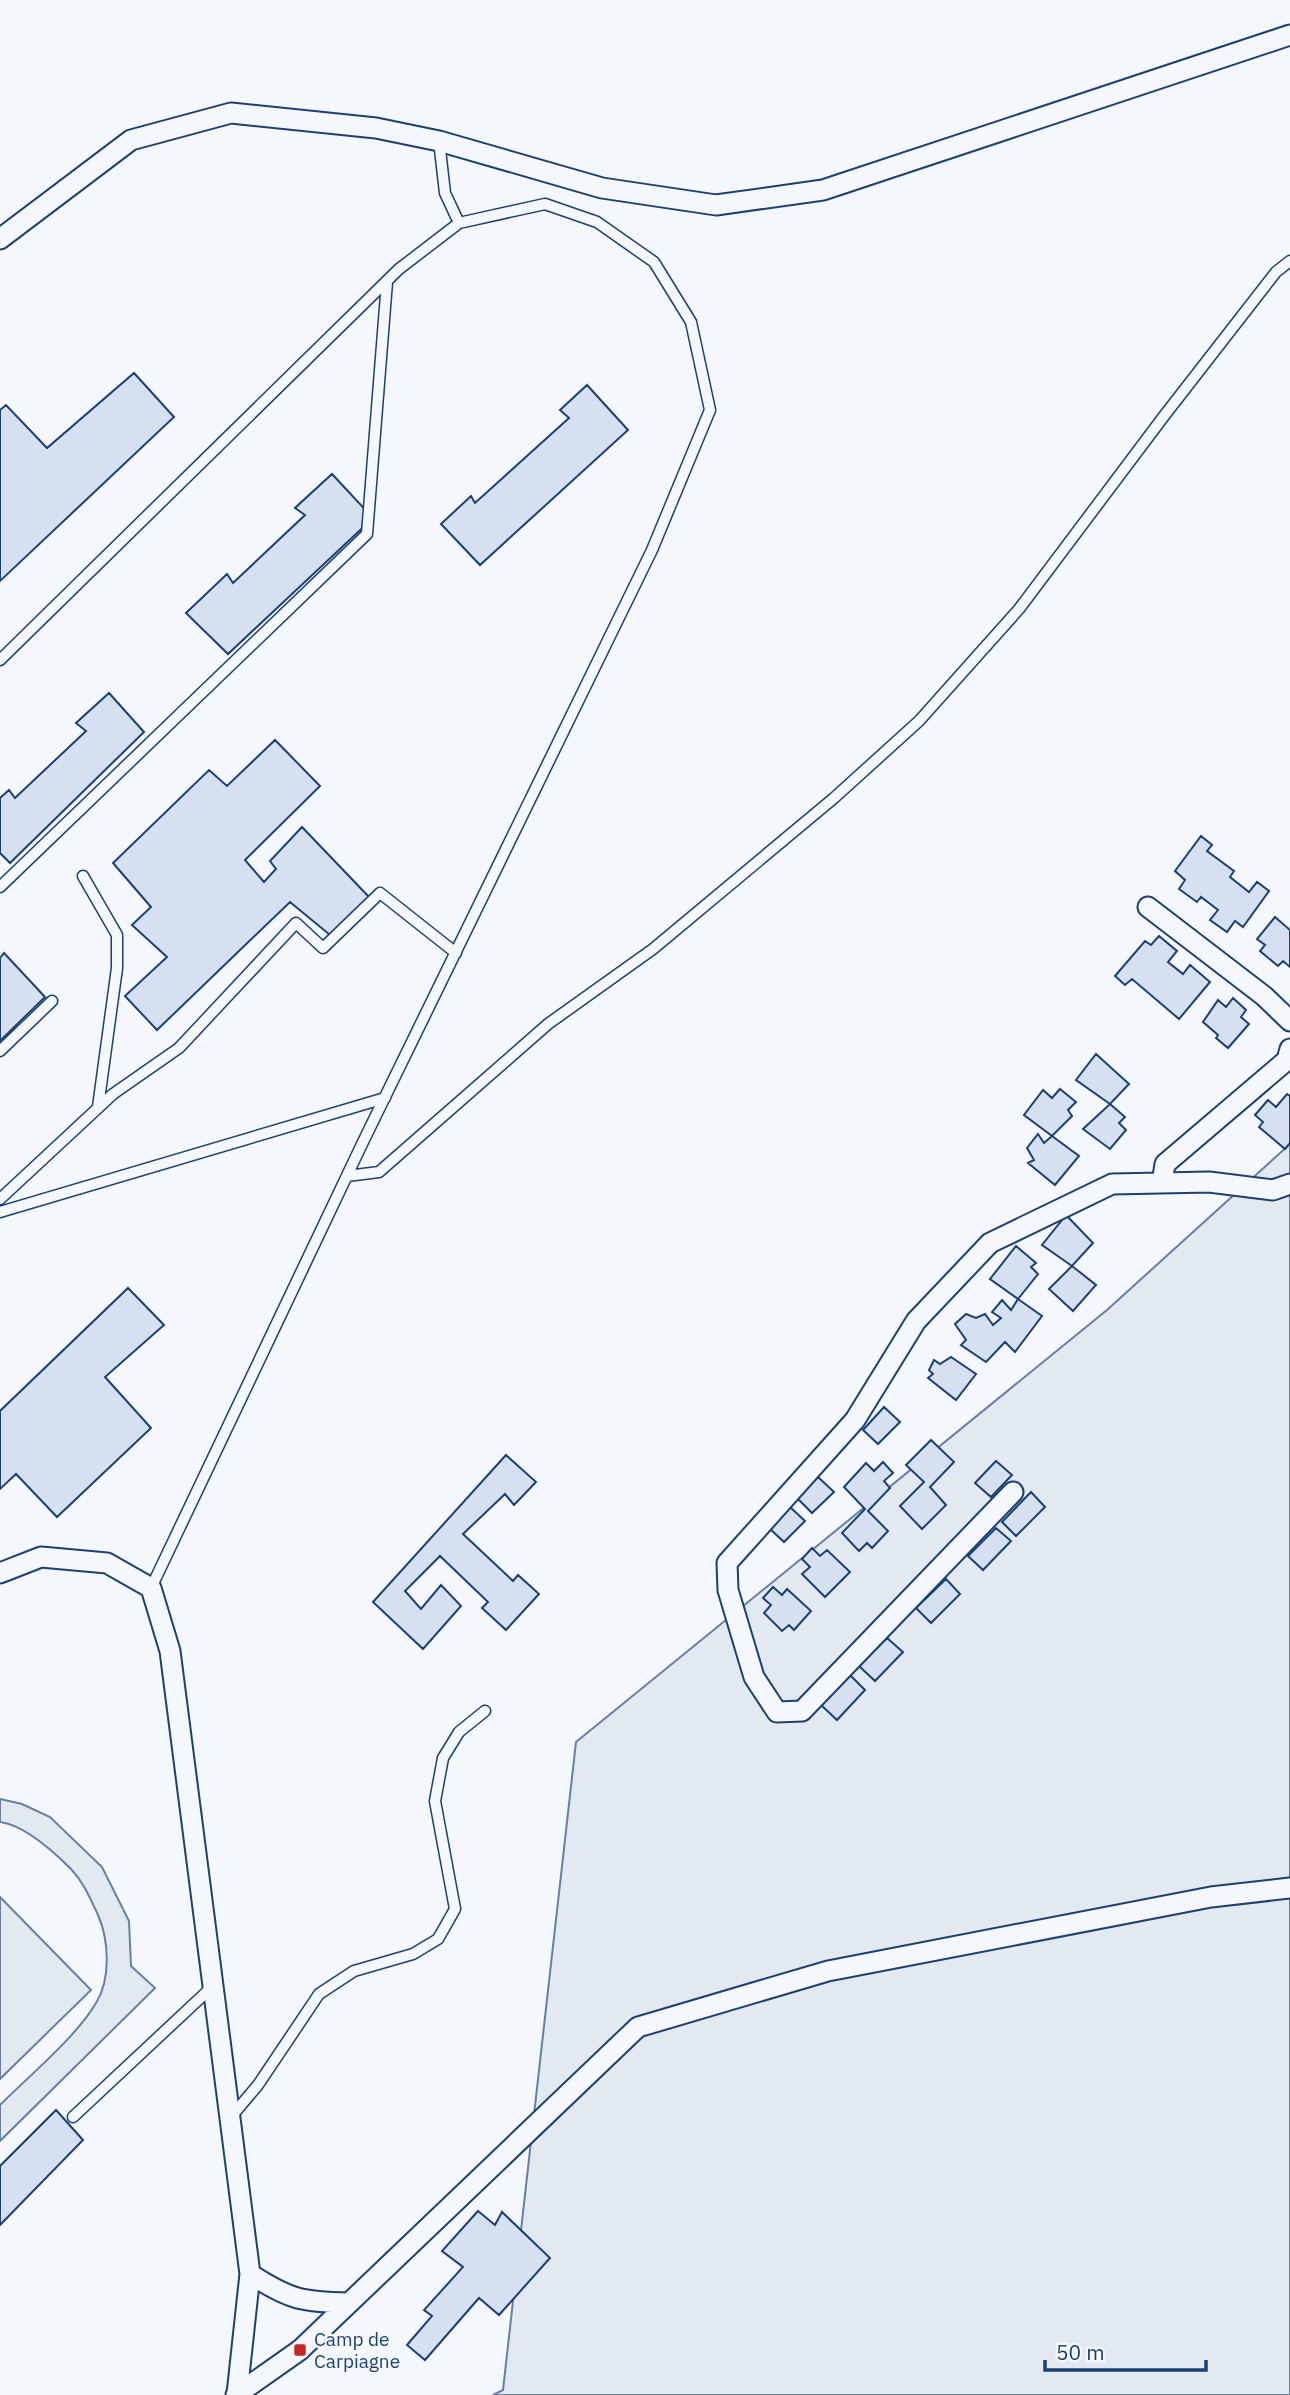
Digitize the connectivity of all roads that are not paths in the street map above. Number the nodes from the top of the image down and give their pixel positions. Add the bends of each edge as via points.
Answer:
1 (1290, 36) edge
2 (439, 141) junction
3 (459, 223) junction
4 (0, 239) edge
5 (1290, 261) edge
6 (387, 282) junction
7 (0, 660) edge
8 (83, 876) dead end
9 (0, 887) edge
10 (1148, 907) dead end
11 (456, 953) junction
12 (52, 1001) dead end
13 (1290, 1021) edge
14 (1290, 1049) edge
15 (0, 1051) edge
16 (385, 1098) junction
17 (98, 1108) junction
18 (347, 1176) junction
19 (1162, 1183) junction
20 (1290, 1184) edge
21 (0, 1199) edge
22 (0, 1212) edge
23 (1013, 1492) dead end
24 (0, 1573) edge
25 (151, 1588) junction
26 (485, 1711) dead end
27 (1290, 1888) edge
28 (213, 1987) junction
29 (73, 2117) dead end
30 (230, 2119) junction
31 (250, 2274) junction
32 (349, 2303) junction
33 (237, 2394) edge

1 - 2 street via 823,190 716,205 602,188
2 - 3 lane via 446,192
2 - 4 street via 376,128 231,113 131,140
3 - 6 lane
3 - 11 lane via 545,204 597,222 654,262 691,322 710,410 652,550
5 - 18 lane via 1276,272 1019,609 919,721 834,799 653,949 548,1024 379,1172
6 - 7 lane
6 - 9 lane via 367,534
8 - 17 lane via 117,935 117,968
10 - 13 street
11 - 16 lane
11 - 17 lane via 380,893 323,948 296,923 179,1048
12 - 15 lane
14 - 19 street via 1287,1060 1165,1164
16 - 18 lane
16 - 22 lane
17 - 21 lane
18 - 25 lane
19 - 20 street via 1209,1182 1273,1190
19 - 23 street via 1112,1184 990,1243 916,1321 855,1420 727,1563 728,1590 754,1677 778,1712 802,1711
24 - 25 street via 41,1557 107,1563
25 - 28 street via 170,1651
26 - 30 lane via 459,1732 443,1758 435,1801 455,1909 438,1939 413,1954 354,1971 319,1994
27 - 32 street via 1198,1900 828,1971 638,2027
28 - 29 lane
28 - 30 street
30 - 31 street
31 - 32 street via 280,2294 311,2302
31 - 33 street
32 - 33 street via 300,2350

